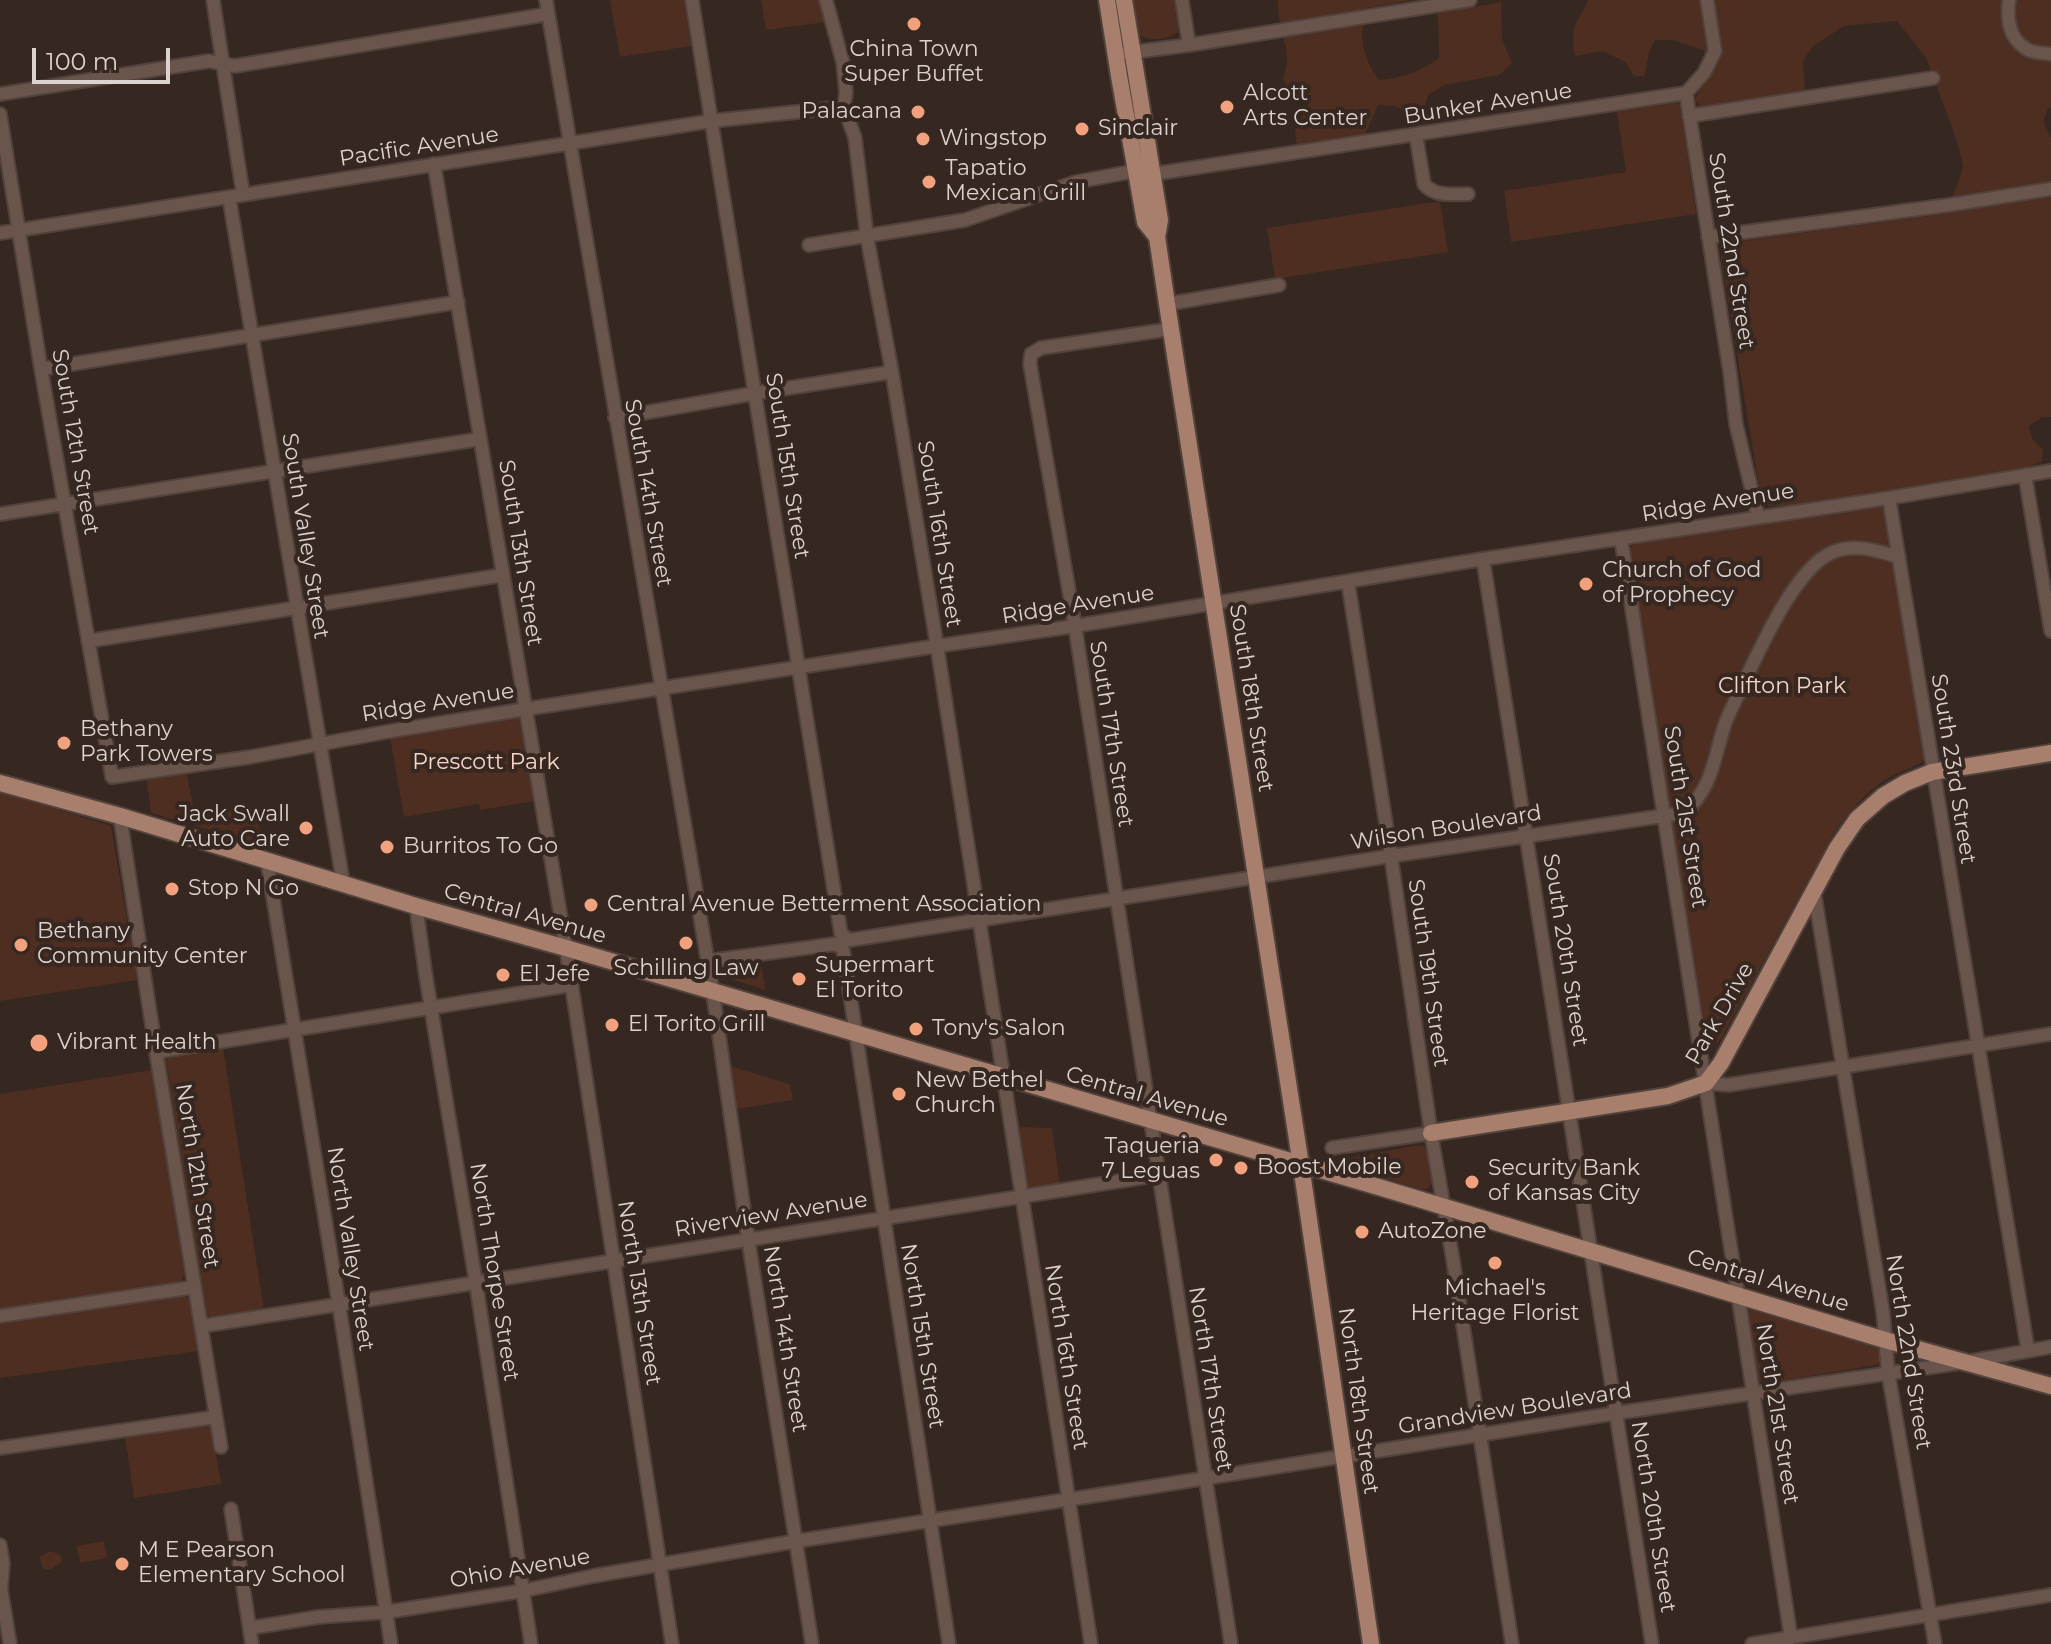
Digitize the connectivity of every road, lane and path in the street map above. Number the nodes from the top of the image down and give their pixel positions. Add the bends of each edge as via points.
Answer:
1 (213, 0) edge
2 (546, 0) edge
3 (692, 0) edge
4 (826, 0) edge
5 (1107, 0) edge
6 (1124, 0) edge
7 (1182, 0) edge
8 (1470, 0) edge
9 (1707, 0) edge
10 (2009, 0) edge
11 (548, 14) junction
12 (1189, 45) junction
13 (1132, 52) junction
14 (2051, 54) edge
15 (1115, 55) junction
16 (222, 63) junction
17 (1933, 78) dead end
18 (1686, 93) junction
19 (0, 94) edge
20 (844, 107) junction
21 (0, 114) edge
22 (1689, 116) junction
23 (711, 121) junction
24 (1416, 135) junction
25 (569, 143) junction
26 (434, 164) junction
27 (1135, 171) junction
28 (1153, 174) junction
29 (2051, 189) edge
30 (1468, 194) dead end
31 (236, 196) junction
32 (19, 230) junction
33 (0, 233) edge
34 (867, 237) junction
35 (1157, 237) junction
36 (1708, 237) junction
37 (809, 245) dead end
38 (1279, 285) dead end
39 (458, 302) junction
40 (1167, 304) junction
41 (1171, 329) junction
42 (252, 335) junction
43 (41, 369) junction
44 (892, 372) junction
45 (756, 393) junction
46 (615, 418) junction
47 (480, 439) junction
48 (274, 471) junction
49 (2051, 471) edge
50 (2025, 475) junction
51 (1889, 498) junction
52 (65, 503) junction
53 (0, 514) edge
54 (1758, 517) junction
55 (1621, 538) junction
56 (1899, 557) junction
57 (1483, 559) junction
58 (503, 575) junction
59 (1348, 582) junction
60 (1215, 604) junction
61 (296, 608) junction
62 (1075, 626) junction
63 (2051, 631) edge
64 (88, 641) junction
65 (937, 646) junction
66 (799, 668) junction
67 (662, 689) junction
68 (526, 709) junction
69 (320, 743) junction
70 (2051, 753) edge
71 (1932, 772) junction
72 (112, 777) joint
73 (0, 783) edge
74 (120, 816) junction
75 (1664, 816) junction
76 (1527, 835) junction
77 (1391, 856) junction
78 (267, 860) junction
79 (1256, 877) junction
80 (343, 882) junction
81 (1814, 891) junction
82 (1116, 899) junction
83 (416, 906) junction
84 (980, 920) junction
85 (842, 942) junction
86 (566, 948) junction
87 (708, 961) junction
88 (571, 985) junction
89 (713, 993) junction
90 (432, 1008) junction
91 (294, 1030) junction
92 (856, 1033) junction
93 (2051, 1034) edge
94 (1978, 1045) junction
95 (156, 1052) junction
96 (1843, 1067) junction
97 (1003, 1077) junction
98 (1706, 1083) junction
99 (1709, 1102) joint
100 (1570, 1111) junction
101 (1151, 1121) junction
102 (1431, 1133) junction
103 (1332, 1148) dead end
104 (1301, 1165) junction
105 (1158, 1175) junction
106 (1021, 1196) junction
107 (1444, 1207) junction
108 (884, 1217) junction
109 (748, 1238) junction
110 (1591, 1252) junction
111 (614, 1259) junction
112 (476, 1283) junction
113 (195, 1287) junction
114 (1739, 1296) junction
115 (339, 1305) junction
116 (0, 1316) edge
117 (202, 1326) junction
118 (1885, 1340) junction
119 (2051, 1347) edge
120 (2028, 1351) junction
121 (1966, 1362) junction
122 (1888, 1372) junction
123 (2051, 1386) edge
124 (1754, 1393) junction
125 (1617, 1413) junction
126 (216, 1417) junction
127 (1480, 1435) junction
128 (221, 1447) dead end
129 (0, 1448) edge
130 (1343, 1456) junction
131 (1205, 1479) junction
132 (1069, 1500) junction
133 (231, 1509) dead end
134 (930, 1520) junction
135 (797, 1541) junction
136 (0, 1545) edge
137 (659, 1565) junction
138 (1, 1578) edge
139 (522, 1591) junction
140 (2051, 1595) edge
141 (386, 1612) junction
142 (1931, 1614) junction
143 (250, 1628) junction
144 (1791, 1638) junction
145 (10, 1644) edge
146 (252, 1644) edge
147 (391, 1644) edge
148 (531, 1644) edge
149 (672, 1644) edge
150 (812, 1644) edge
151 (949, 1644) edge
152 (1091, 1644) edge
153 (1231, 1644) edge
154 (1371, 1644) edge
155 (1512, 1644) edge
156 (1652, 1644) edge
157 (1752, 1644) edge
158 (1935, 1644) edge

1 - 16 street, South Valley Street
2 - 11 street, South 14th Street
3 - 23 street, South 15th Street
4 - 20 street, South 16th Street via 843,63
5 - 15 main road, South 18th Street
6 - 13 main road, South 18th Street
7 - 12 street
8 - 12 street
9 - 18 street via 1715,51
10 - 14 street via 2011,33 2026,50
11 - 16 street via 235,66
11 - 25 street, South 14th Street
12 - 13 street
13 - 15 street
13 - 28 main road, South 18th Street
15 - 27 main road, South 18th Street
16 - 19 street
16 - 31 street, South Valley Street
17 - 22 street
18 - 22 street, South 22nd Street
18 - 24 street, Bunker Avenue
20 - 23 street, Pacific Avenue
20 - 34 street, South 16th Street via 855,138
21 - 32 street, South 12th Street
22 - 36 street, South 22nd Street
23 - 25 street, Pacific Avenue
23 - 45 street, South 15th Street
24 - 28 street, Bunker Avenue
24 - 30 street via 1429,190
25 - 26 street, Pacific Avenue
25 - 46 street, South 14th Street
26 - 31 street, Pacific Avenue
26 - 39 street, South 13th Street
27 - 34 street via 1076,182 965,220
27 - 35 main road, South 18th Street via 1145,222
28 - 35 main road, South 18th Street via 1160,220
29 - 36 street
31 - 32 street, Pacific Avenue
31 - 42 street, South Valley Street
32 - 33 street, Pacific Avenue
32 - 43 street, South 12th Street
34 - 37 street
34 - 44 street, South 16th Street
35 - 40 main road, South 18th Street
36 - 54 street, South 22nd Street via 1736,424
38 - 40 street
39 - 42 street
39 - 47 street, South 13th Street
40 - 41 main road, South 18th Street
41 - 60 main road, South 18th Street
41 - 62 street, South 17th Street via 1041,348 1031,354
42 - 43 street
42 - 48 street, South Valley Street
43 - 52 street, South 12th Street
44 - 45 street
44 - 65 street, South 16th Street
45 - 46 street
45 - 66 street, South 15th Street
46 - 67 street, South 14th Street
47 - 48 street
47 - 58 street, South 13th Street
48 - 52 street
48 - 61 street, South Valley Street
49 - 50 street, Ridge Avenue
50 - 51 street, Ridge Avenue
50 - 63 street
51 - 54 street, Ridge Avenue
51 - 56 street, South 23rd Street
52 - 53 street
52 - 64 street, South 12th Street
54 - 55 street, Ridge Avenue
55 - 57 street, Ridge Avenue
55 - 75 street, South 21st Street
56 - 71 street, South 23rd Street
56 - 75 street, Wilson Boulevard via 1850,548 1813,565 1776,615 1725,724 1708,783 1683,813
57 - 59 street, Ridge Avenue
57 - 76 street, South 20th Street
58 - 61 street
58 - 68 street, South 13th Street
59 - 60 street, Ridge Avenue
59 - 77 street, South 19th Street
60 - 62 street, Ridge Avenue
60 - 79 main road, South 18th Street
61 - 64 street
61 - 69 street, South Valley Street
62 - 65 street, Ridge Avenue
62 - 82 street, South 17th Street
64 - 72 street, South 12th Street
65 - 66 street, Ridge Avenue
65 - 84 street, South 16th Street
66 - 67 street, Ridge Avenue
66 - 85 street, South 15th Street
67 - 68 street, Ridge Avenue
67 - 87 street, South 14th Street
68 - 69 street, Ridge Avenue
68 - 86 street, South 13th Street
69 - 72 street, Ridge Avenue
69 - 80 street, South Valley Street
70 - 71 main road, Park Drive
71 - 81 main road, Park Drive via 1883,796 1857,819
71 - 94 street, South 23rd Street
73 - 74 main road, Central Avenue
74 - 78 main road, Central Avenue
74 - 95 street, North 12th Street
75 - 76 street, Wilson Boulevard
75 - 98 street, South 21st Street
76 - 77 street, Wilson Boulevard
76 - 100 street, South 20th Street
77 - 79 street, Wilson Boulevard
77 - 102 street, South 19th Street
78 - 80 main road, Central Avenue
78 - 91 street, North Valley Street
79 - 82 street, Wilson Boulevard
79 - 104 main road, South 18th Street
80 - 83 main road, Central Avenue
81 - 96 street
81 - 98 main road, Park Drive
82 - 84 street, Wilson Boulevard
82 - 101 street, South 17th Street
83 - 86 main road, Central Avenue
83 - 90 street, North Thorpe Street
84 - 85 street, Wilson Boulevard
84 - 97 street, South 16th Street
85 - 87 street, Wilson Boulevard
85 - 92 street, South 15th Street
86 - 88 street, North 13th Street
86 - 89 main road, Central Avenue
87 - 89 street, South 14th Street
88 - 90 street
88 - 111 street, North 13th Street
89 - 92 main road, Central Avenue
89 - 109 street, North 14th Street
90 - 91 street
90 - 112 street, North Thorpe Street
91 - 95 street
91 - 115 street, North Valley Street
92 - 97 main road, Central Avenue
92 - 108 street, North 15th Street
93 - 94 street
94 - 96 street
94 - 120 street, South 23rd Street
95 - 113 street, North 12th Street
96 - 98 street via 1728,1085
96 - 118 street, North 22nd Street
97 - 101 main road, Central Avenue
97 - 106 street, North 16th Street
98 - 99 street, South 21st Street
98 - 100 main road, Park Drive via 1668,1096
99 - 114 street, North 21st Street
100 - 102 main road, Park Drive
100 - 110 street, North 20th Street
101 - 104 main road, Central Avenue
101 - 105 street, North 17th Street
102 - 103 street, Park Drive
102 - 107 street, South 19th Street
104 - 107 main road, Central Avenue
104 - 130 main road, North 18th Street
105 - 106 street, Riverview Avenue
105 - 131 street, North 17th Street
106 - 108 street, Riverview Avenue
106 - 132 street, North 16th Street
107 - 110 main road, Central Avenue
107 - 127 street, South 19th Street
108 - 109 street, Riverview Avenue
108 - 134 street, North 15th Street
109 - 111 street, Riverview Avenue
109 - 135 street, North 14th Street
110 - 114 main road, Central Avenue
110 - 125 street, North 20th Street
111 - 112 street, Riverview Avenue
111 - 137 street, North 13th Street
112 - 115 street, Riverview Avenue
112 - 139 street, North Thorpe Street
113 - 116 street
113 - 117 street, North 12th Street
114 - 118 main road, Central Avenue
114 - 124 street, North 21st Street
115 - 117 street, Riverview Avenue
115 - 141 street, North Valley Street
117 - 126 street, North 12th Street
118 - 121 main road, Central Avenue
118 - 122 street, North 22nd Street
119 - 120 street, Grandview Boulevard
120 - 121 street, Grandview Boulevard
121 - 122 street, Grandview Boulevard
121 - 123 main road, Central Avenue
122 - 124 street, Grandview Boulevard
122 - 142 street, North 22nd Street
124 - 125 street, Grandview Boulevard
124 - 144 street, North 21st Street
125 - 127 street, Grandview Boulevard
125 - 156 street, North 20th Street
126 - 128 street, North 12th Street
126 - 129 street
127 - 130 street, Grandview Boulevard
127 - 155 street, South 19th Street
130 - 131 street, Grandview Boulevard
130 - 154 main road, North 18th Street
131 - 132 street, Grandview Boulevard
131 - 153 street, North 17th Street
132 - 134 street, Grandview Boulevard
132 - 152 street, North 16th Street
133 - 143 street
134 - 135 street, Grandview Boulevard
134 - 151 street, North 15th Street
135 - 137 street, Ohio Avenue
135 - 150 street, North 14th Street
136 - 138 street
137 - 139 street, Ohio Avenue
137 - 149 street, North 13th Street
138 - 145 street
139 - 141 street, Ohio Avenue
139 - 148 street, North Thorpe Street
140 - 142 street
141 - 143 street, Ohio Avenue
141 - 147 street, North Valley Street
142 - 144 street
142 - 158 street, North 22nd Street
143 - 146 street
144 - 157 street

